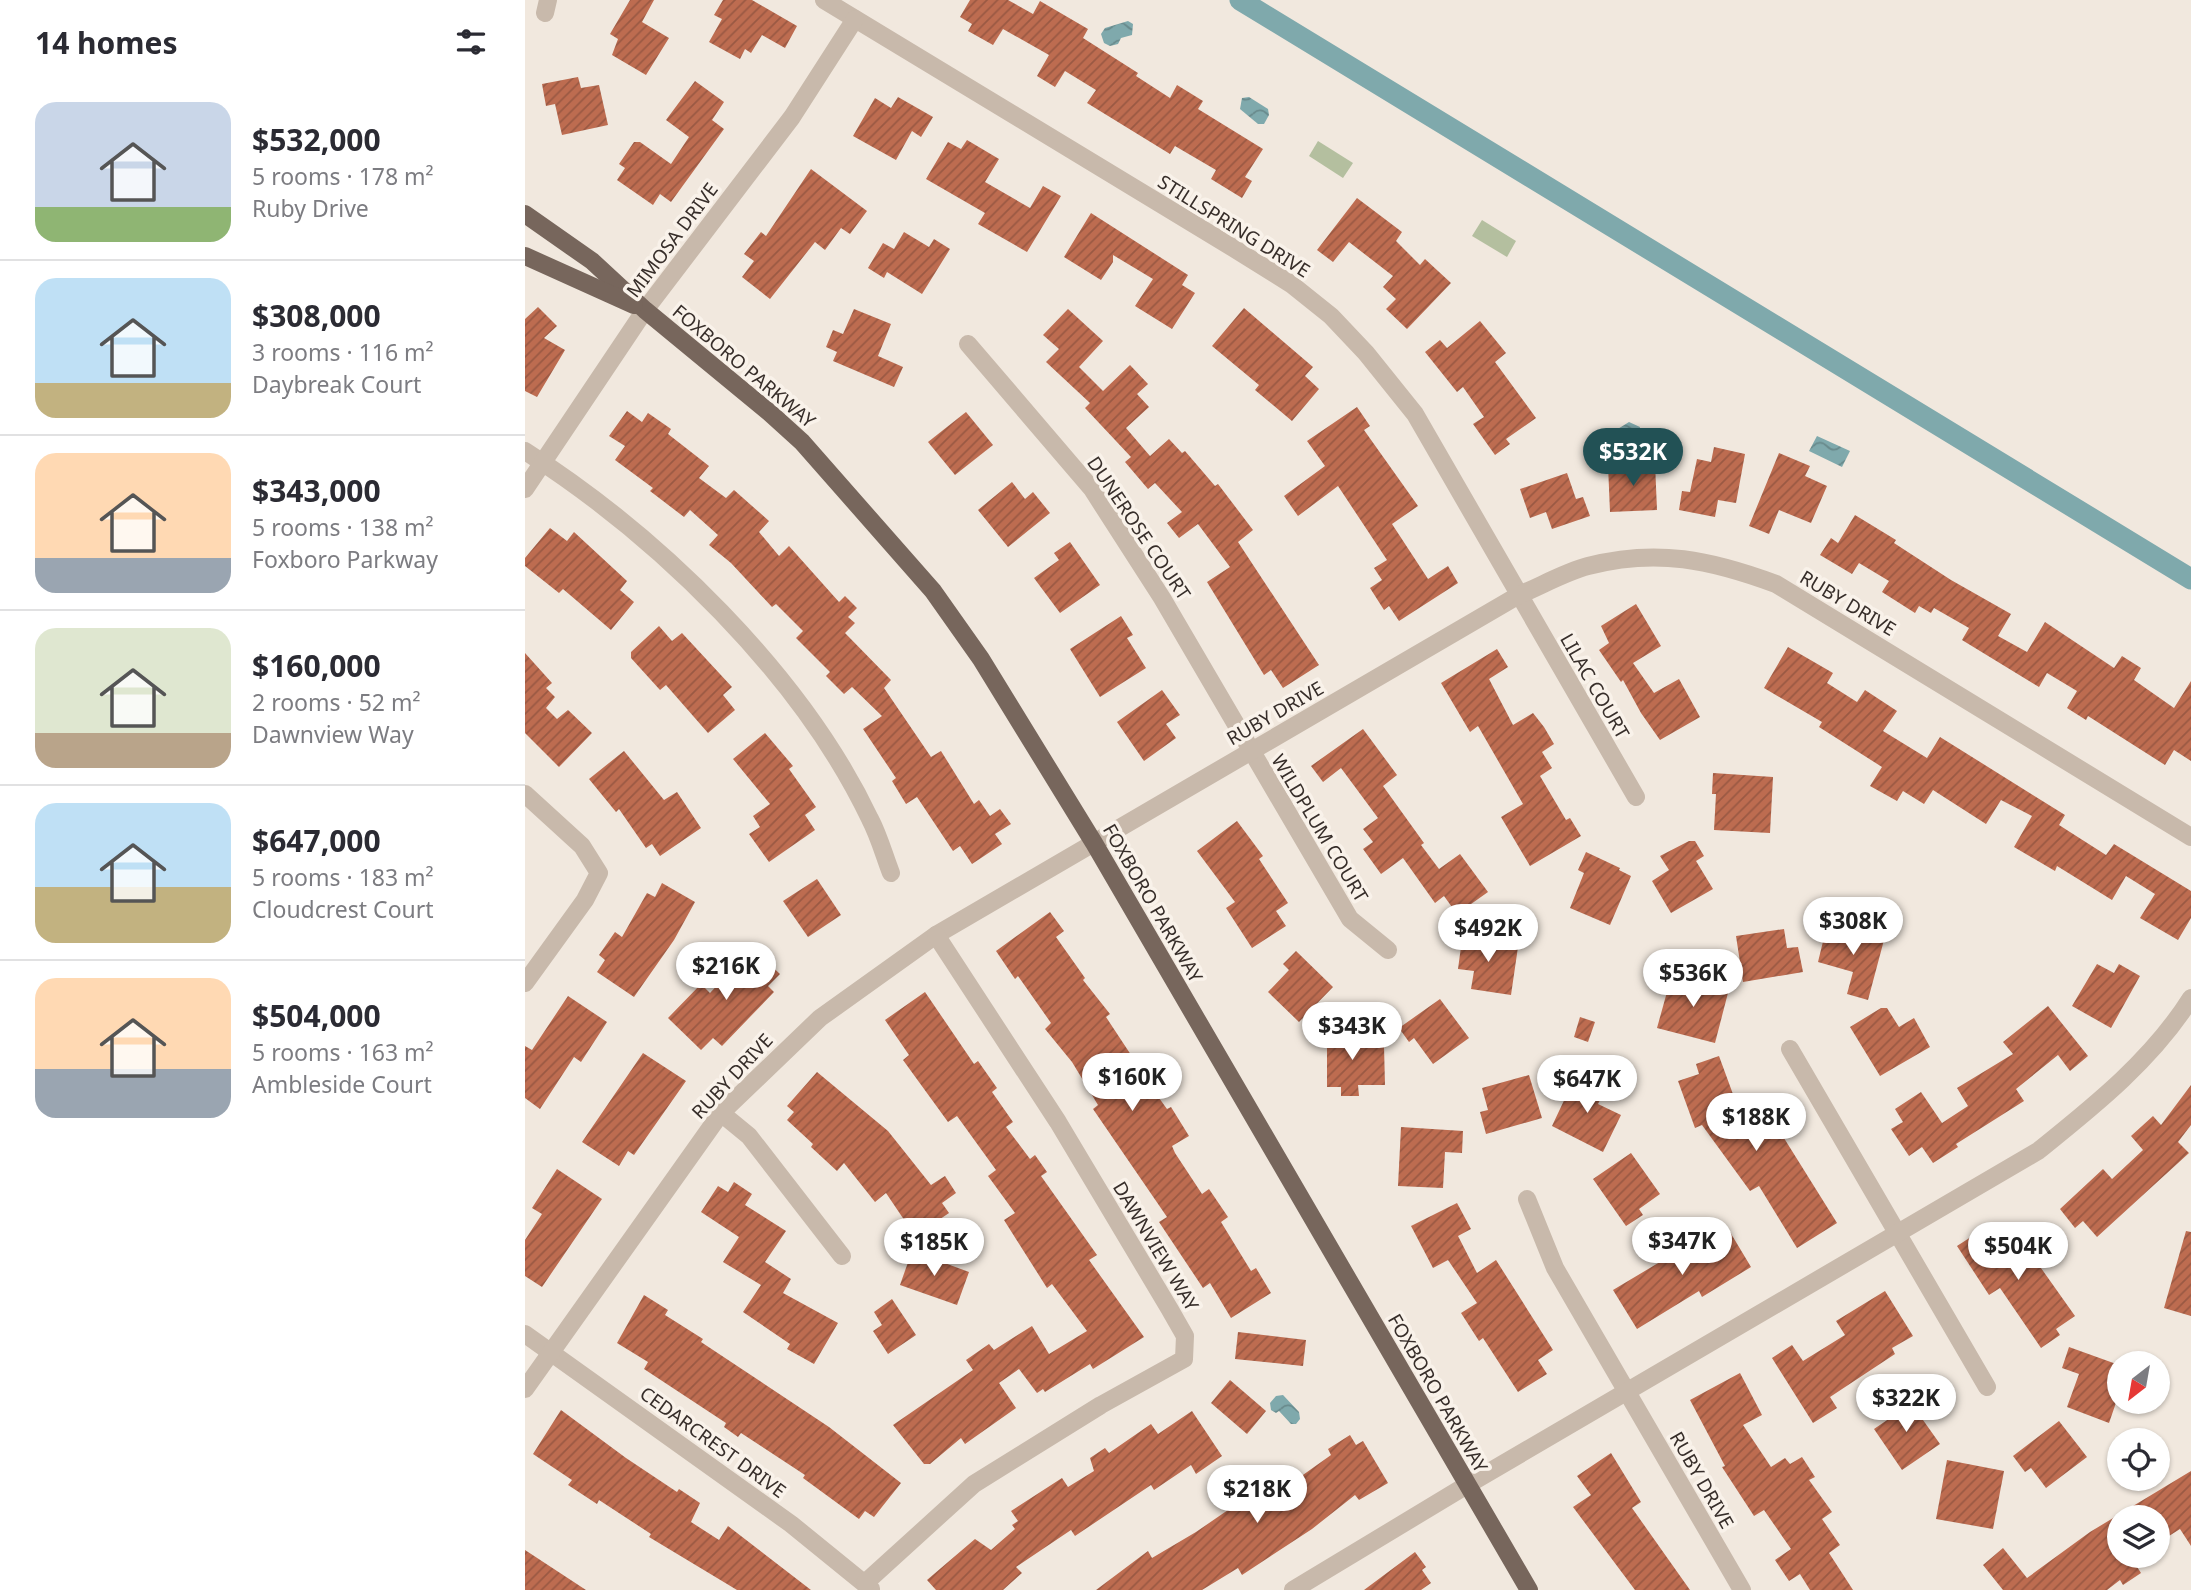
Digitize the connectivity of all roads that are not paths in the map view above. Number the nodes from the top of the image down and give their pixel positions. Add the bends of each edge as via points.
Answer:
1 (824, 0) edge
2 (855, 19) junction
3 (525, 214) edge
4 (525, 256) edge
5 (645, 310) junction
6 (968, 344) dead end
7 (525, 451) edge
8 (543, 463) junction
9 (525, 489) edge
10 (1519, 595) junction
11 (1251, 752) junction
12 (525, 794) edge
13 (1636, 797) dead end
14 (2191, 837) edge
15 (1094, 843) junction
16 (891, 873) dead end
17 (936, 935) junction
18 (1388, 950) dead end
19 (525, 983) edge
20 (2191, 998) edge
21 (1790, 1049) dead end
22 (721, 1113) junction
23 (1527, 1199) dead end
24 (1898, 1233) junction
25 (842, 1256) dead end
26 (525, 1334) edge
27 (550, 1352) junction
28 (1987, 1387) dead end
29 (525, 1389) edge
30 (1626, 1392) junction
31 (1467, 1485) junction
32 (1319, 1584) edge
33 (868, 1586) edge
34 (1293, 1590) edge
35 (1529, 1590) edge
36 (1742, 1590) edge

1 - 2 street, STILLSPRING DRIVE
2 - 5 street, MIMOSA DRIVE via 792,117
2 - 10 street, STILLSPRING DRIVE via 1291,284 1331,316 1415,414
3 - 5 main road, FOXBORO PARKWAY via 592,261
4 - 5 main road, FOXBORO PARKWAY
5 - 8 street, MIMOSA DRIVE
5 - 15 main road, FOXBORO PARKWAY via 802,442 902,555 981,659
6 - 11 street, DUNEROSE COURT via 1092,489 1163,598
7 - 8 street
8 - 9 street, MIMOSA DRIVE
8 - 16 street via 646,540 752,646 828,747 870,818
10 - 11 street, RUBY DRIVE
10 - 13 street, LILAC COURT
10 - 14 street, RUBY DRIVE via 1586,566 1632,557 1677,556 1725,565 1776,584
11 - 15 street, RUBY DRIVE
11 - 18 street, WILDPLUM COURT via 1350,919
12 - 19 street via 582,846 599,873
15 - 17 street, RUBY DRIVE
15 - 31 main road, FOXBORO PARKWAY
17 - 22 street, RUBY DRIVE via 820,1018
17 - 33 street, DAWNVIEW WAY via 1058,1122 1169,1308 1185,1336 1184,1359 974,1483
20 - 24 street via 2105,1098 2047,1144
21 - 24 street
22 - 25 street via 748,1135
22 - 27 street, RUBY DRIVE
23 - 30 street, RUBY DRIVE via 1555,1268
24 - 28 street
24 - 30 street
26 - 27 street, CEDARCREST DRIVE
27 - 29 street, RUBY DRIVE
27 - 33 street, CEDARCREST DRIVE via 790,1524
30 - 31 street
30 - 36 street, RUBY DRIVE
31 - 32 street
31 - 35 main road, FOXBORO PARKWAY
32 - 34 street

